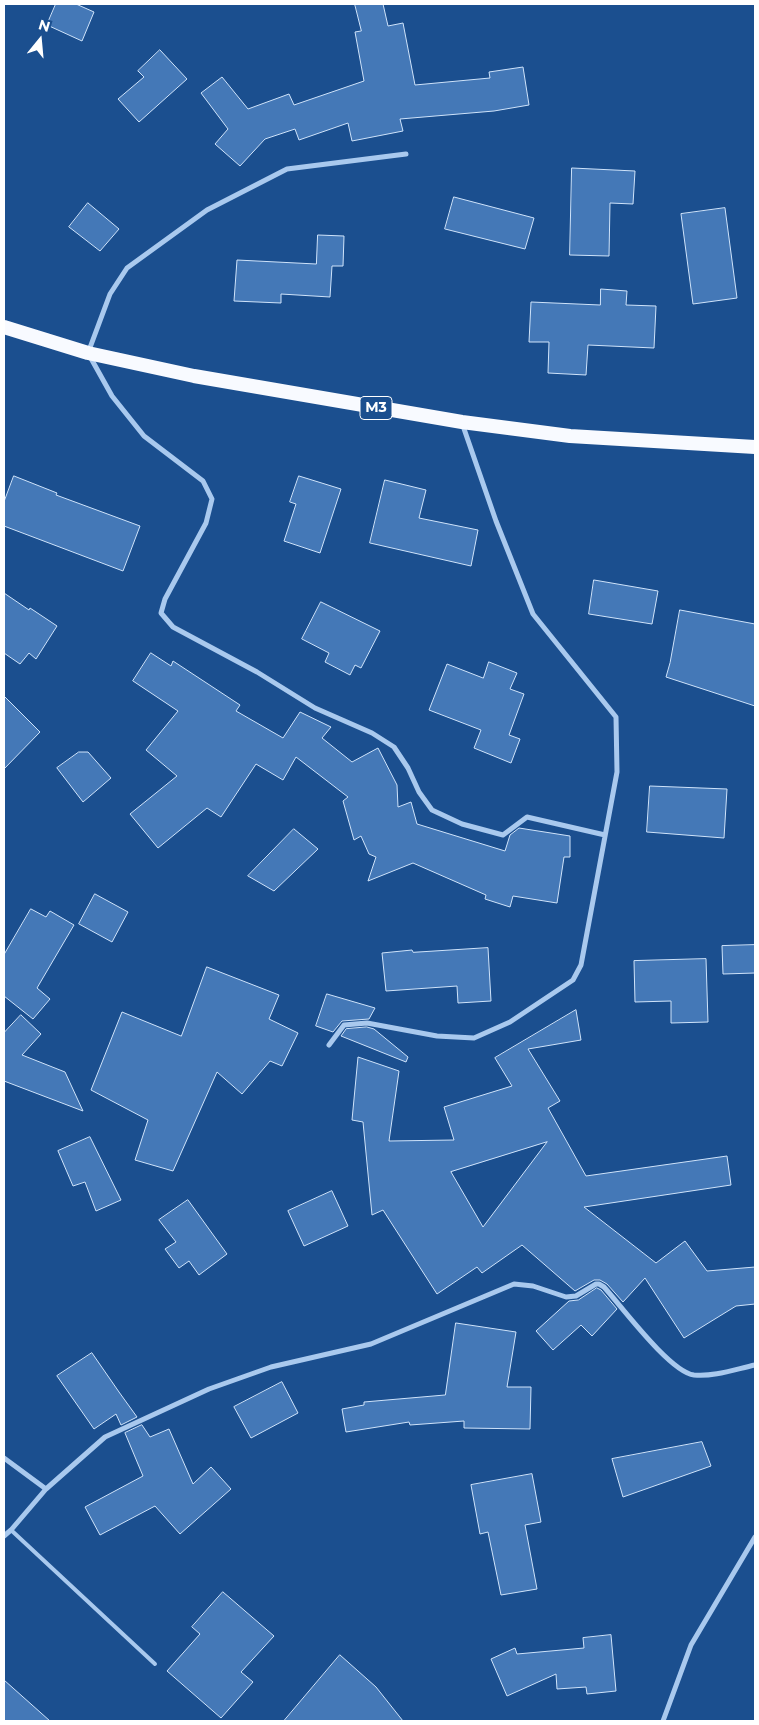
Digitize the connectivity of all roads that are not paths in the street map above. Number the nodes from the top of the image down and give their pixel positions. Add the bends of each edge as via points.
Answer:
1 (406, 154) dead end
2 (4, 327) edge
3 (88, 353) junction
4 (462, 422) junction
5 (755, 447) edge
6 (605, 835) junction
7 (328, 1045) dead end
8 (755, 1365) edge
9 (4, 1458) edge
10 (46, 1489) junction
11 (11, 1530) junction
12 (4, 1536) edge
13 (755, 1537) edge
14 (155, 1664) dead end
15 (663, 1721) edge

1 - 3 street via 287,169 207,210 128,268 110,294
2 - 3 highway, M3
3 - 4 highway, M3 via 194,376
3 - 6 street via 112,396 144,436 203,482 212,499 206,523 165,599 161,613 173,626 315,708 372,733 394,747 432,810 462,824 503,835 527,817
4 - 5 highway, M3 via 570,436
4 - 6 street via 533,614 616,717 617,772
6 - 7 street via 580,965 574,980 510,1022 474,1038 436,1036 367,1023 344,1025
8 - 10 street via 693,1375 676,1367 657,1349 599,1284 576,1296 566,1297 514,1284 371,1344 271,1367 209,1389 105,1437
9 - 10 street
10 - 11 street
11 - 12 street
11 - 14 lane
13 - 15 street via 691,1645

